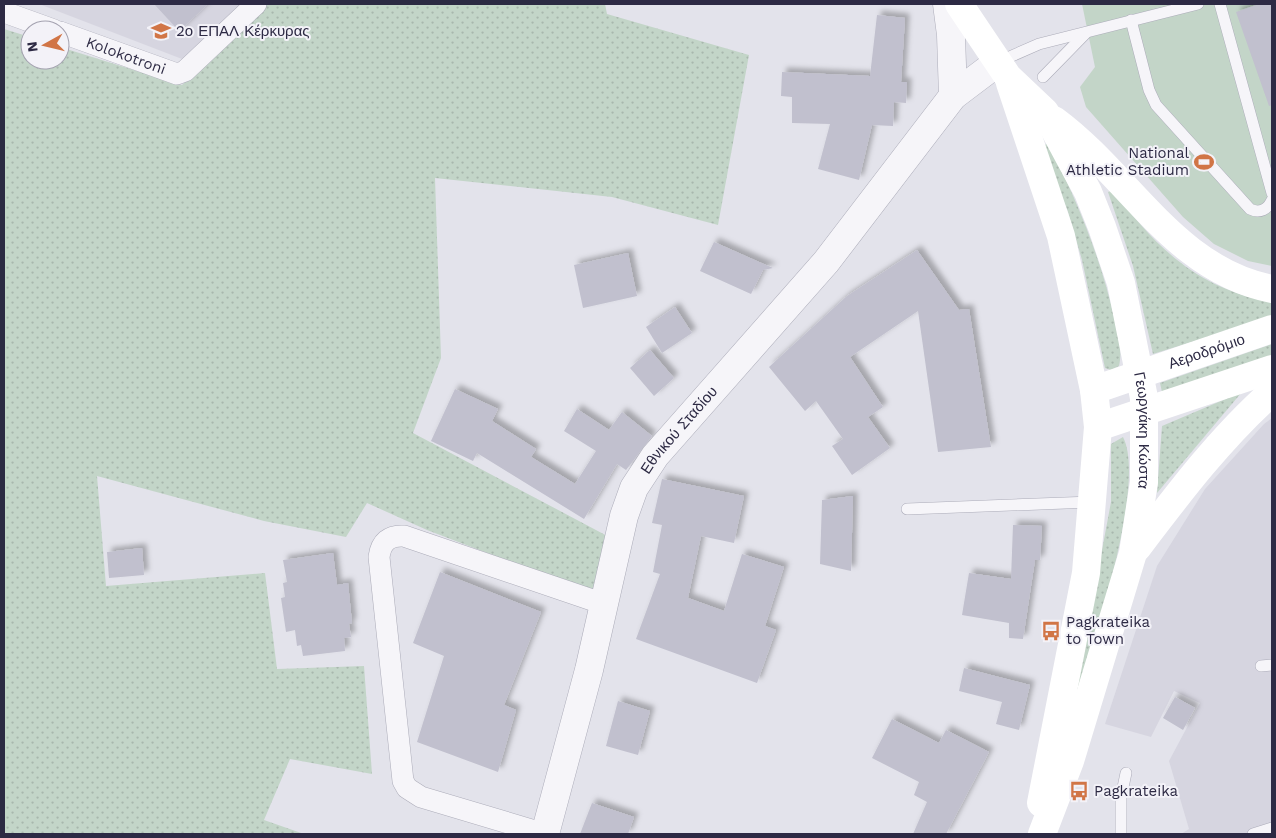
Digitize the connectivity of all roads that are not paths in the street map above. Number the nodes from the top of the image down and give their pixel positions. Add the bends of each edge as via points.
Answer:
1 (256, 4) edge
2 (947, 4) edge
3 (959, 4) edge
4 (1198, 4) edge
5 (1220, 4) edge
6 (4, 12) edge
7 (26, 20) edge
8 (1131, 20) junction
9 (1087, 31) junction
10 (70, 36) edge
11 (1003, 70) junction
12 (1043, 77) dead end
13 (953, 96) junction
14 (1045, 112) junction
15 (1272, 193) edge
16 (1270, 208) edge
17 (1272, 289) edge
18 (1272, 329) edge
19 (1272, 369) edge
20 (1141, 374) junction
21 (1094, 390) junction
22 (1272, 392) edge
23 (1145, 412) junction
24 (1098, 427) junction
25 (1092, 502) junction
26 (907, 509) dead end
27 (1133, 553) junction
28 (604, 604) junction
29 (1126, 773) dead end
30 (1272, 828) edge
31 (545, 834) edge
32 (1037, 834) edge
33 (1042, 834) edge
34 (1121, 834) edge
35 (1252, 834) edge

1 - 10 street, Kolokotroni via 185,71 177,74
2 - 13 street
3 - 11 main road, Γεωργάκη Κώστα
4 - 8 lane
5 - 15 lane
6 - 7 street
8 - 9 lane
8 - 16 lane via 1149,90 1160,111 1245,205 1256,211
9 - 11 lane via 1038,44
9 - 12 lane
11 - 13 street, Εθνικού Σταδίου
11 - 14 main road, Γεωργάκη Κώστα
11 - 21 main road, Γεωργάκη Κώστα via 1031,140 1061,236
13 - 28 street, Εθνικού Σταδίου via 826,262 645,471 634,488 624,516
14 - 17 main road via 1083,142 1181,244 1230,275
14 - 20 main road, Γεωργάκη Κώστα via 1088,192 1102,227 1121,283
18 - 20 main road, Αεροδρόμιο
19 - 23 main road
20 - 21 main road, Αεροδρόμιο
20 - 23 main road, Γεωργάκη Κώστα
21 - 24 main road, Γεωργάκη Κώστα
22 - 27 main road via 1191,480
23 - 24 main road
23 - 27 main road, Γεωργάκη Κώστα via 1144,482
24 - 25 main road, Γεωργάκη Κώστα
25 - 26 lane
25 - 32 main road, Γεωργάκη Κώστα via 1086,573 1045,777
27 - 33 main road, Γεωργάκη Κώστα via 1070,761
28 - 31 street, Εθνικού Σταδίου
28 - 31 street via 404,536 386,540 380,548 403,781 421,797
29 - 34 lane via 1121,797
30 - 35 lane

